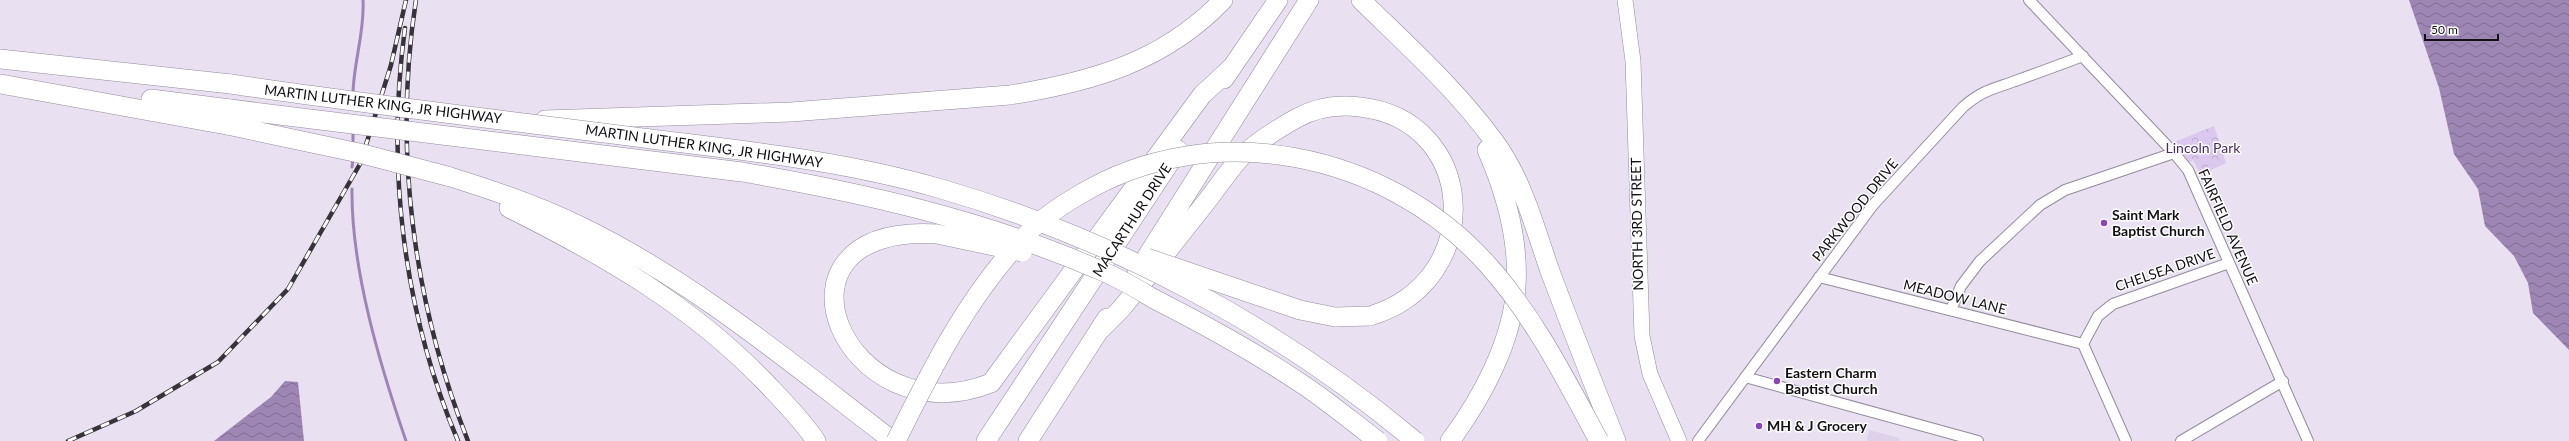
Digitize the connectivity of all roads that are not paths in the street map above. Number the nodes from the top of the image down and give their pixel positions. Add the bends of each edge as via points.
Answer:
1 (1223, 0) edge
2 (1278, 0) edge
3 (1309, 0) edge
4 (1361, 0) edge
5 (1625, 0) edge
6 (2029, 0) edge
7 (2083, 56) junction
8 (0, 59) edge
9 (1231, 68) junction
10 (0, 83) edge
11 (231, 118) junction
12 (1475, 119) junction
13 (514, 121) junction
14 (2174, 153) junction
15 (447, 176) junction
16 (1098, 244) junction
17 (2229, 263) junction
18 (1098, 269) junction
19 (1819, 277) junction
20 (1950, 310) junction
21 (1100, 330) junction
22 (2083, 344) junction
23 (848, 372) dead end
24 (1745, 377) junction
25 (2283, 381) junction
26 (890, 409) dead end
27 (816, 441) edge
28 (895, 441) edge
29 (986, 441) edge
30 (1028, 441) edge
31 (1378, 441) edge
32 (1415, 441) edge
33 (1450, 441) edge
34 (1599, 441) edge
35 (1616, 441) edge
36 (1679, 441) edge
37 (1698, 441) edge
38 (1978, 441) edge
39 (2126, 441) edge
40 (2181, 441) edge
41 (2308, 441) edge

1 - 13 highway, bridge via 1195,26 1146,58 1073,83 1010,96 847,109
2 - 9 highway, MACARTHUR DRIVE
3 - 21 highway
4 - 12 highway via 1435,72
5 - 36 main road, NORTH 3RD STREET via 1633,61 1641,329 1650,374
6 - 7 street, FAIRFIELD AVENUE
7 - 14 street, FAIRFIELD AVENUE
7 - 19 street, PARKWOOD DRIVE via 1992,87 1976,96 1944,126 1873,205
8 - 13 highway, MARTIN LUTHER KING, JR HIGHWAY, bridge via 231,84
9 - 26 highway via 1202,95 991,383 972,399 935,412 913,413
9 - 29 highway, MACARTHUR DRIVE
10 - 11 highway, MARTIN LUTHER KING, JR HIGHWAY
11 - 15 highway, bridge
11 - 18 highway, MARTIN LUTHER KING, JR HIGHWAY, bridge via 719,169 801,182 933,211 986,227
12 - 33 highway via 1504,198 1511,229 1516,286 1509,324 1501,348 1478,397
12 - 35 highway via 1494,142 1518,182
13 - 16 highway, MARTIN LUTHER KING, JR HIGHWAY, bridge via 783,154 837,165 943,190 1036,220
14 - 17 street, FAIRFIELD AVENUE via 2197,187
14 - 20 street via 2065,190 2040,205 1980,261 1961,286
15 - 27 highway via 578,242 652,286 701,322 754,370 797,415
15 - 28 highway via 518,199 580,226 634,255 717,308
16 - 21 highway, bridge via 1163,263 1300,310 1335,317 1370,316 1399,305 1413,296 1436,272 1445,254 1454,222 1451,187 1440,159 1431,145 1408,124 1381,110 1336,105 1316,109 1295,119 1243,156 1122,310
16 - 32 highway, MARTIN LUTHER KING, JR HIGHWAY, bridge via 1279,340
17 - 22 street, CHELSEA DRIVE via 2113,304 2098,316
17 - 25 street, FAIRFIELD AVENUE
18 - 23 highway, bridge via 937,234 907,234 889,238 870,248 855,261 843,279 833,313 835,336
18 - 31 highway, MARTIN LUTHER KING, JR HIGHWAY, bridge via 1192,318 1279,370 1311,390
19 - 20 street, MEADOW LANE
19 - 24 street, PARKWOOD DRIVE
20 - 22 street, MEADOW LANE
21 - 30 highway
22 - 39 street
24 - 37 street, PARKWOOD DRIVE
24 - 38 street
25 - 40 street
25 - 41 street, FAIRFIELD AVENUE
28 - 34 highway, bridge via 936,360 976,296 1030,230 1062,205 1102,180 1175,156 1266,152 1323,164 1376,182 1435,216 1487,264 1529,318 1554,357

